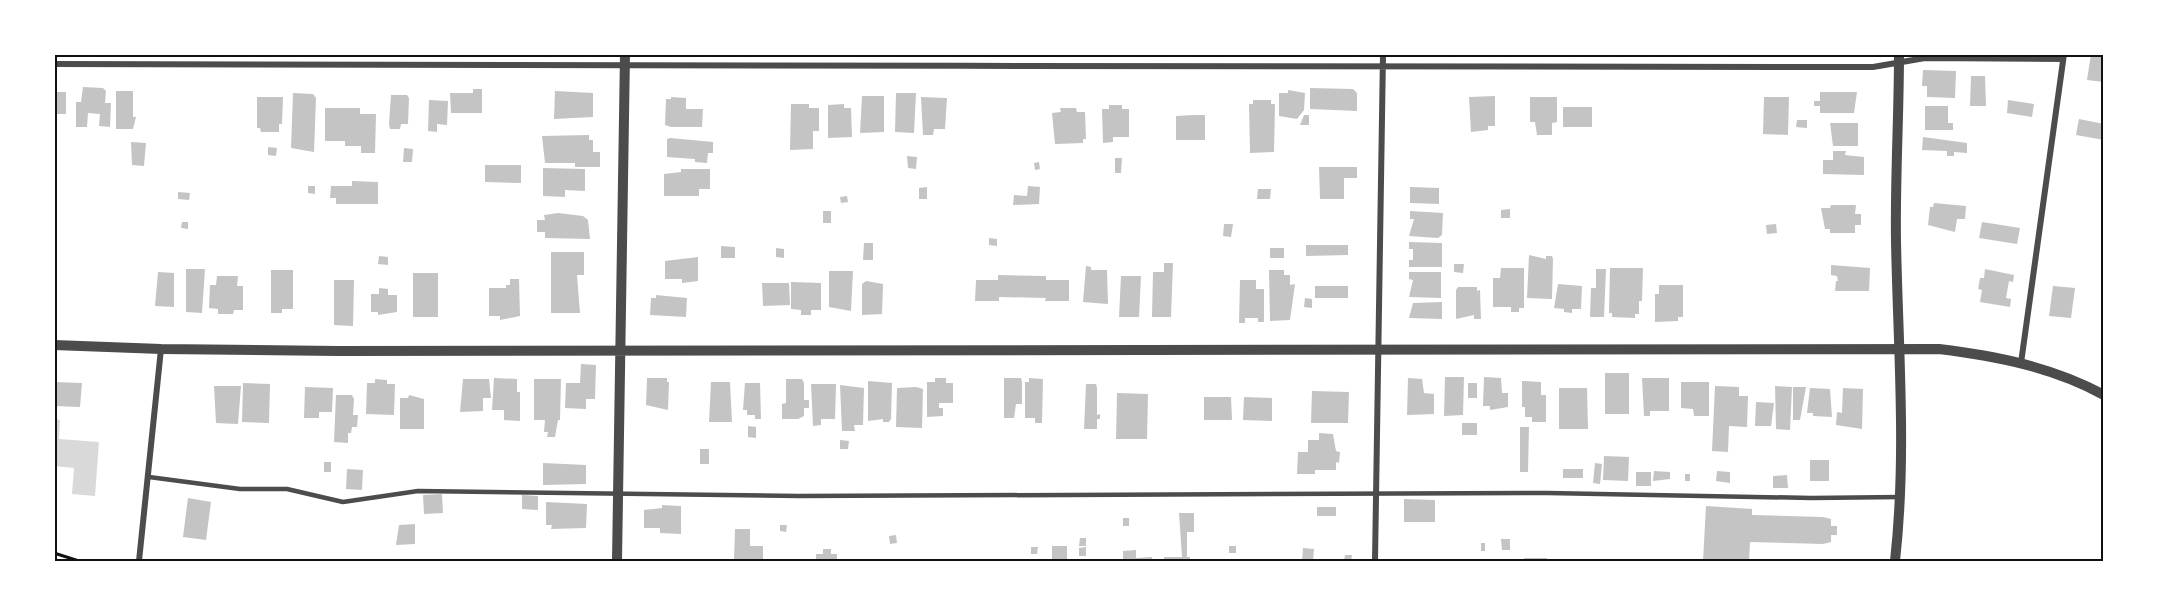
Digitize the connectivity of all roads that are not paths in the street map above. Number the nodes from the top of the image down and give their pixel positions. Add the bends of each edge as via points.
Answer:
1 (625, 54) edge
2 (1383, 54) edge
3 (2064, 56) edge
4 (1899, 58) edge
5 (54, 64) edge
6 (1382, 66) junction
7 (625, 68) junction
8 (54, 345) edge
9 (1902, 349) junction
10 (161, 350) junction
11 (621, 350) junction
12 (1379, 350) junction
13 (2021, 363) junction
14 (2104, 395) edge
15 (149, 477) junction
16 (618, 494) junction
17 (1377, 494) junction
18 (1901, 496) junction
19 (139, 561) edge
20 (616, 561) edge
21 (1375, 561) edge
22 (1895, 561) edge

1 - 7 street
2 - 6 street
3 - 4 street
3 - 13 street
4 - 6 street via 1873,67
4 - 9 street via 1896,240
5 - 7 street
6 - 7 street
6 - 12 street
7 - 11 street
8 - 10 street
9 - 12 street
9 - 13 street via 1980,354
9 - 18 street
10 - 11 street
10 - 15 street
11 - 12 street
11 - 16 street
12 - 17 street
13 - 14 street
15 - 16 lane via 240,489 287,489 343,502 418,490
15 - 19 street
16 - 17 lane
16 - 20 street
17 - 18 lane
17 - 21 street
18 - 22 street

